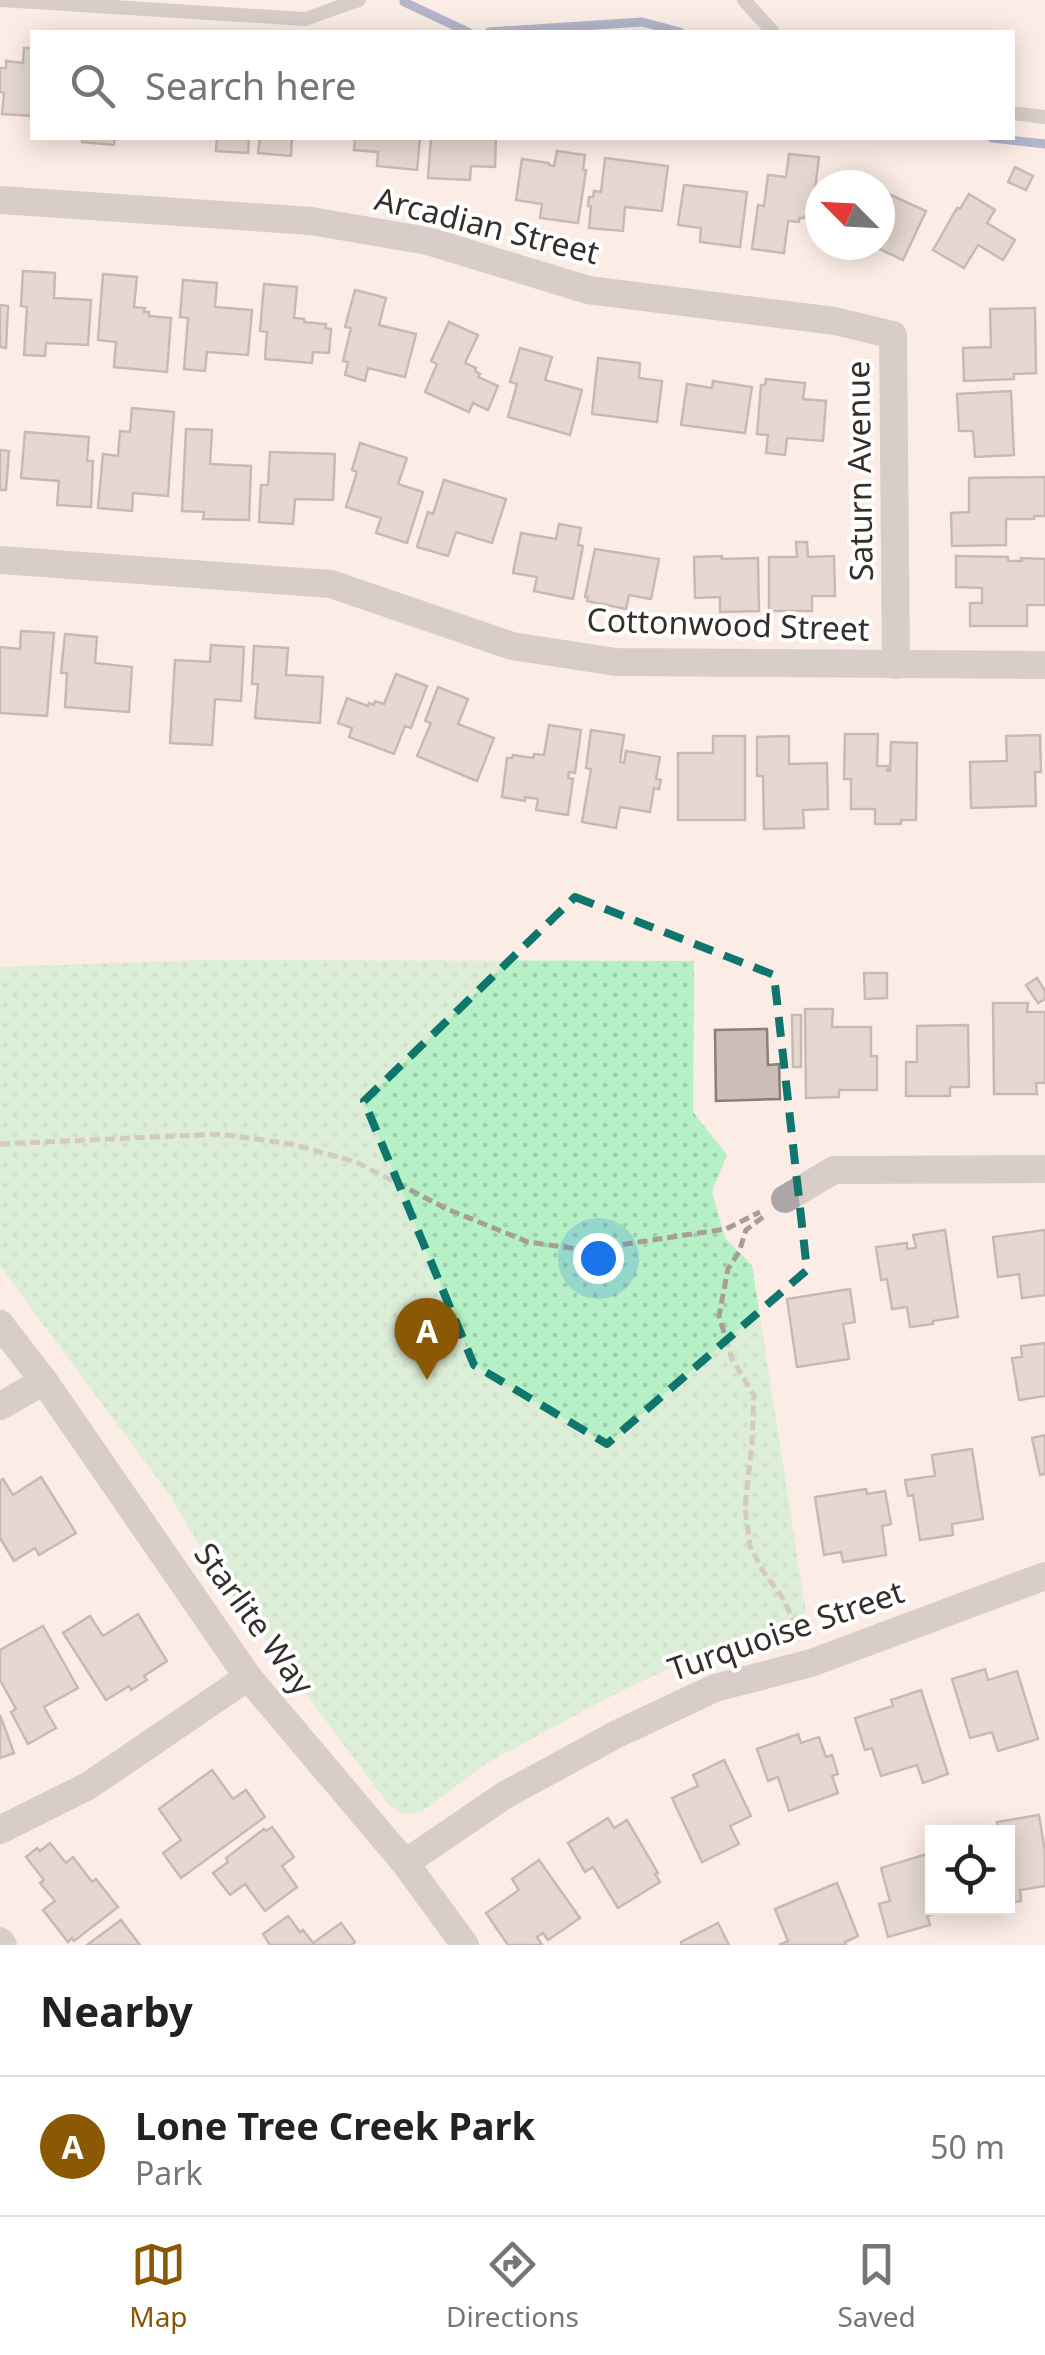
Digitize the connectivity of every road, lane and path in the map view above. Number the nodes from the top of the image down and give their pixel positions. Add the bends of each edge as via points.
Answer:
1 (1, 0) edge
2 (359, 0) edge
3 (744, 0) edge
4 (770, 30) edge
5 (1015, 112) edge
6 (1045, 117) edge
7 (0, 200) edge
8 (894, 335) joint
9 (0, 560) edge
10 (896, 665) junction
11 (1045, 665) edge
12 (0, 1144) edge
13 (1045, 1168) edge
14 (785, 1199) junction
15 (0, 1324) edge
16 (44, 1380) junction
17 (0, 1406) edge
18 (1045, 1576) edge
19 (810, 1663) junction
20 (248, 1678) junction
21 (0, 1830) edge
22 (405, 1863) junction
23 (464, 1945) edge

1 - 2 lane via 305,18
3 - 4 lane
5 - 6 lane
7 - 8 street, Arcadian Street via 311,220 428,242 588,290 835,321
8 - 10 street, Saturn Avenue
9 - 10 street, Cottonwood Street via 331,584 512,646 616,662
10 - 11 street, Cottonwood Street
12 - 14 path via 220,1134 291,1144 356,1162 528,1242 585,1250 726,1229
13 - 14 street via 834,1170
14 - 19 path via 746,1230 728,1269 719,1316 732,1360 754,1395 745,1508 750,1546 784,1600
15 - 16 street, Starlite Way
16 - 17 street
16 - 20 street, Starlite Way
18 - 19 street, Turquoise Street
19 - 22 street, Turquoise Street via 714,1688 617,1734 505,1795
20 - 21 street via 88,1786
20 - 22 street, Starlite Way
22 - 23 street, Starlite Way

